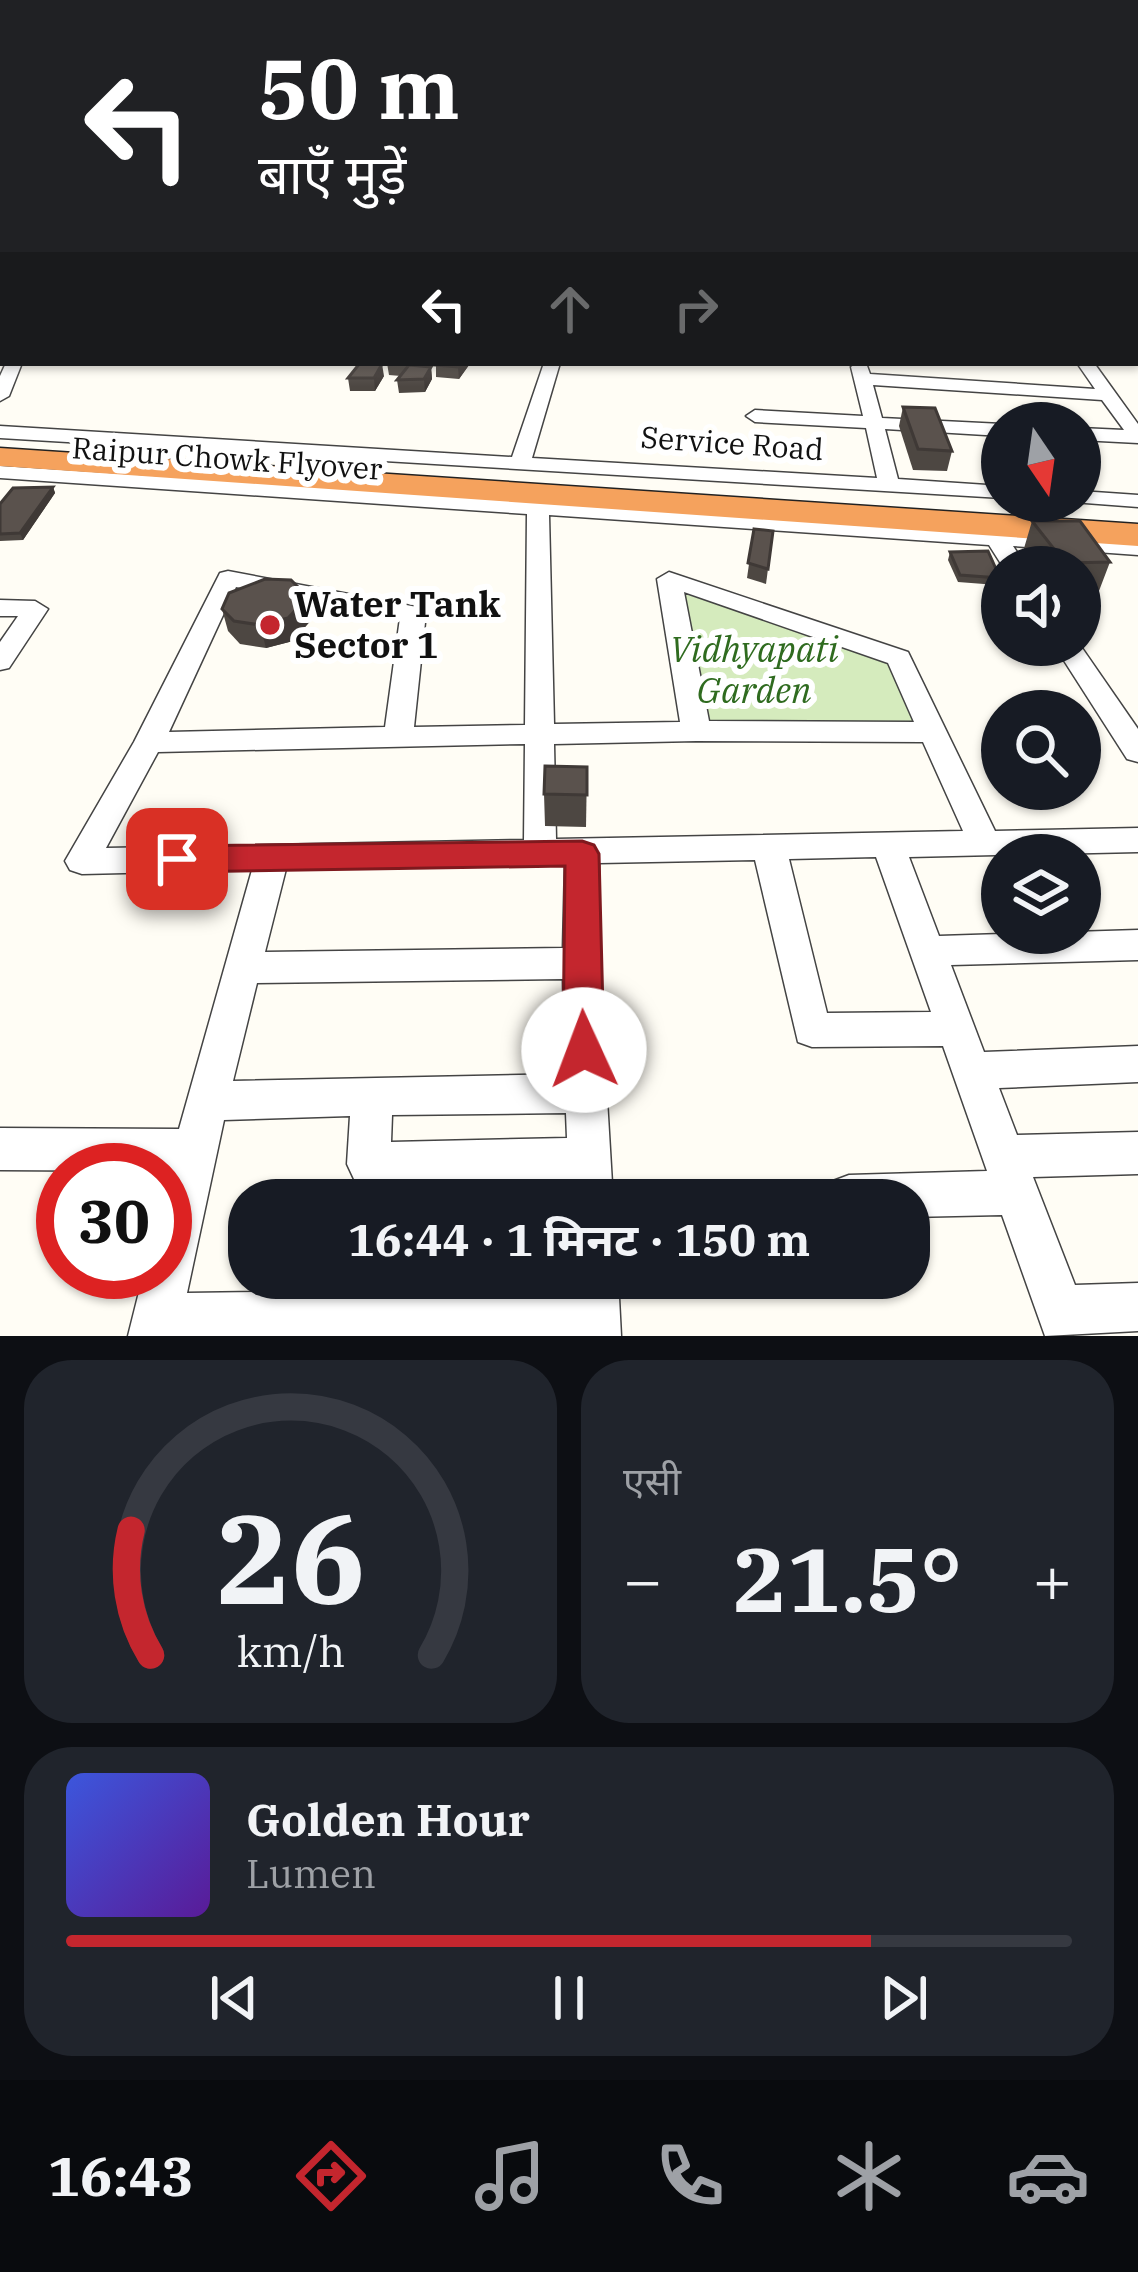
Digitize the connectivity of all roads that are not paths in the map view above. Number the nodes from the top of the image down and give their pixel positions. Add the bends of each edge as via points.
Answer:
1 (13, 366) edge
2 (551, 366) edge
3 (958, 366) edge
4 (1087, 366) edge
5 (861, 371) edge
6 (968, 386) junction
7 (1108, 395) junction
8 (0, 396) edge
9 (755, 416) dead end
10 (874, 424) junction
11 (981, 429) edge
12 (0, 431) edge
13 (1101, 435) edge
14 (0, 444) edge
15 (0, 457) edge
16 (180, 462) junction
17 (520, 464) junction
18 (455, 468) junction
19 (0, 472) edge
20 (889, 484) junction
21 (379, 491) junction
22 (981, 491) edge
23 (1101, 498) edge
24 (1138, 501) edge
25 (538, 509) junction
26 (1138, 517) edge
27 (1138, 536) edge
28 (997, 539) junction
29 (1002, 546) edge
30 (1138, 548) edge
31 (0, 608) edge
32 (0, 662) edge
33 (1081, 666) edge
34 (696, 730) junction
35 (933, 732) junction
36 (538, 734) junction
37 (398, 736) junction
38 (149, 742) junction
39 (1138, 752) edge
40 (981, 834) edge
41 (1138, 840) edge
42 (1101, 841) edge
43 (981, 844) edge
44 (889, 848) junction
45 (770, 851) junction
46 (582, 854) junction
47 (540, 855) junction
48 (272, 857) junction
49 (1138, 945) edge
50 (929, 951) junction
51 (580, 963) junction
52 (243, 968) junction
53 (957, 1029) junction
54 (1138, 1064) edge
55 (972, 1071) junction
56 (585, 1093) junction
57 (372, 1096) junction
58 (207, 1101) junction
59 (0, 1149) edge
60 (196, 1150) junction
61 (1138, 1153) edge
62 (1010, 1174) junction
63 (577, 1179) edge
64 (590, 1179) edge
65 (930, 1185) edge
66 (1138, 1307) edge
67 (595, 1308) edge
68 (1065, 1322) edge
69 (362, 1325) edge
70 (154, 1327) edge

1 - 8 street
2 - 17 street
3 - 6 street
4 - 7 street
5 - 6 street
5 - 10 street
6 - 7 street
7 - 13 street via 1138,437
9 - 10 street
10 - 11 street
10 - 20 street
12 - 18 street, Service Road
14 - 16 highway, Raipur Chowk Flyover
15 - 16 highway, Raipur Chowk Flyover
16 - 18 highway, Raipur Chowk Flyover
16 - 21 highway, Raipur Chowk Flyover
17 - 18 street, Service Road
17 - 20 street, Service Road
18 - 26 highway, Raipur Chowk Flyover
19 - 21 street
20 - 22 street, Service Road
21 - 25 street
21 - 27 highway, Raipur Chowk Flyover
23 - 24 street
25 - 28 street
25 - 36 street
28 - 29 street
28 - 30 street
31 - 32 street via 35,609
33 - 39 street
34 - 35 street
34 - 35 street via 669,579 898,658
34 - 36 street
35 - 40 street
36 - 37 street
36 - 47 street
37 - 38 street
37 - 38 street via 413,614 228,578
38 - 48 street via 82,861
41 - 42 street
43 - 44 street
44 - 45 street
44 - 50 street
45 - 46 street
45 - 53 street via 812,1030
46 - 47 street
46 - 51 street
47 - 48 street
48 - 52 street
49 - 50 street
50 - 53 street
51 - 52 street
51 - 56 street
52 - 58 street
53 - 55 street
54 - 55 street
55 - 62 street
56 - 57 street
56 - 64 street
57 - 58 street
57 - 63 street via 369,1163
58 - 60 street
59 - 60 street
60 - 70 street
61 - 62 street
62 - 65 street
62 - 68 street
66 - 68 street
67 - 69 street
69 - 70 street

